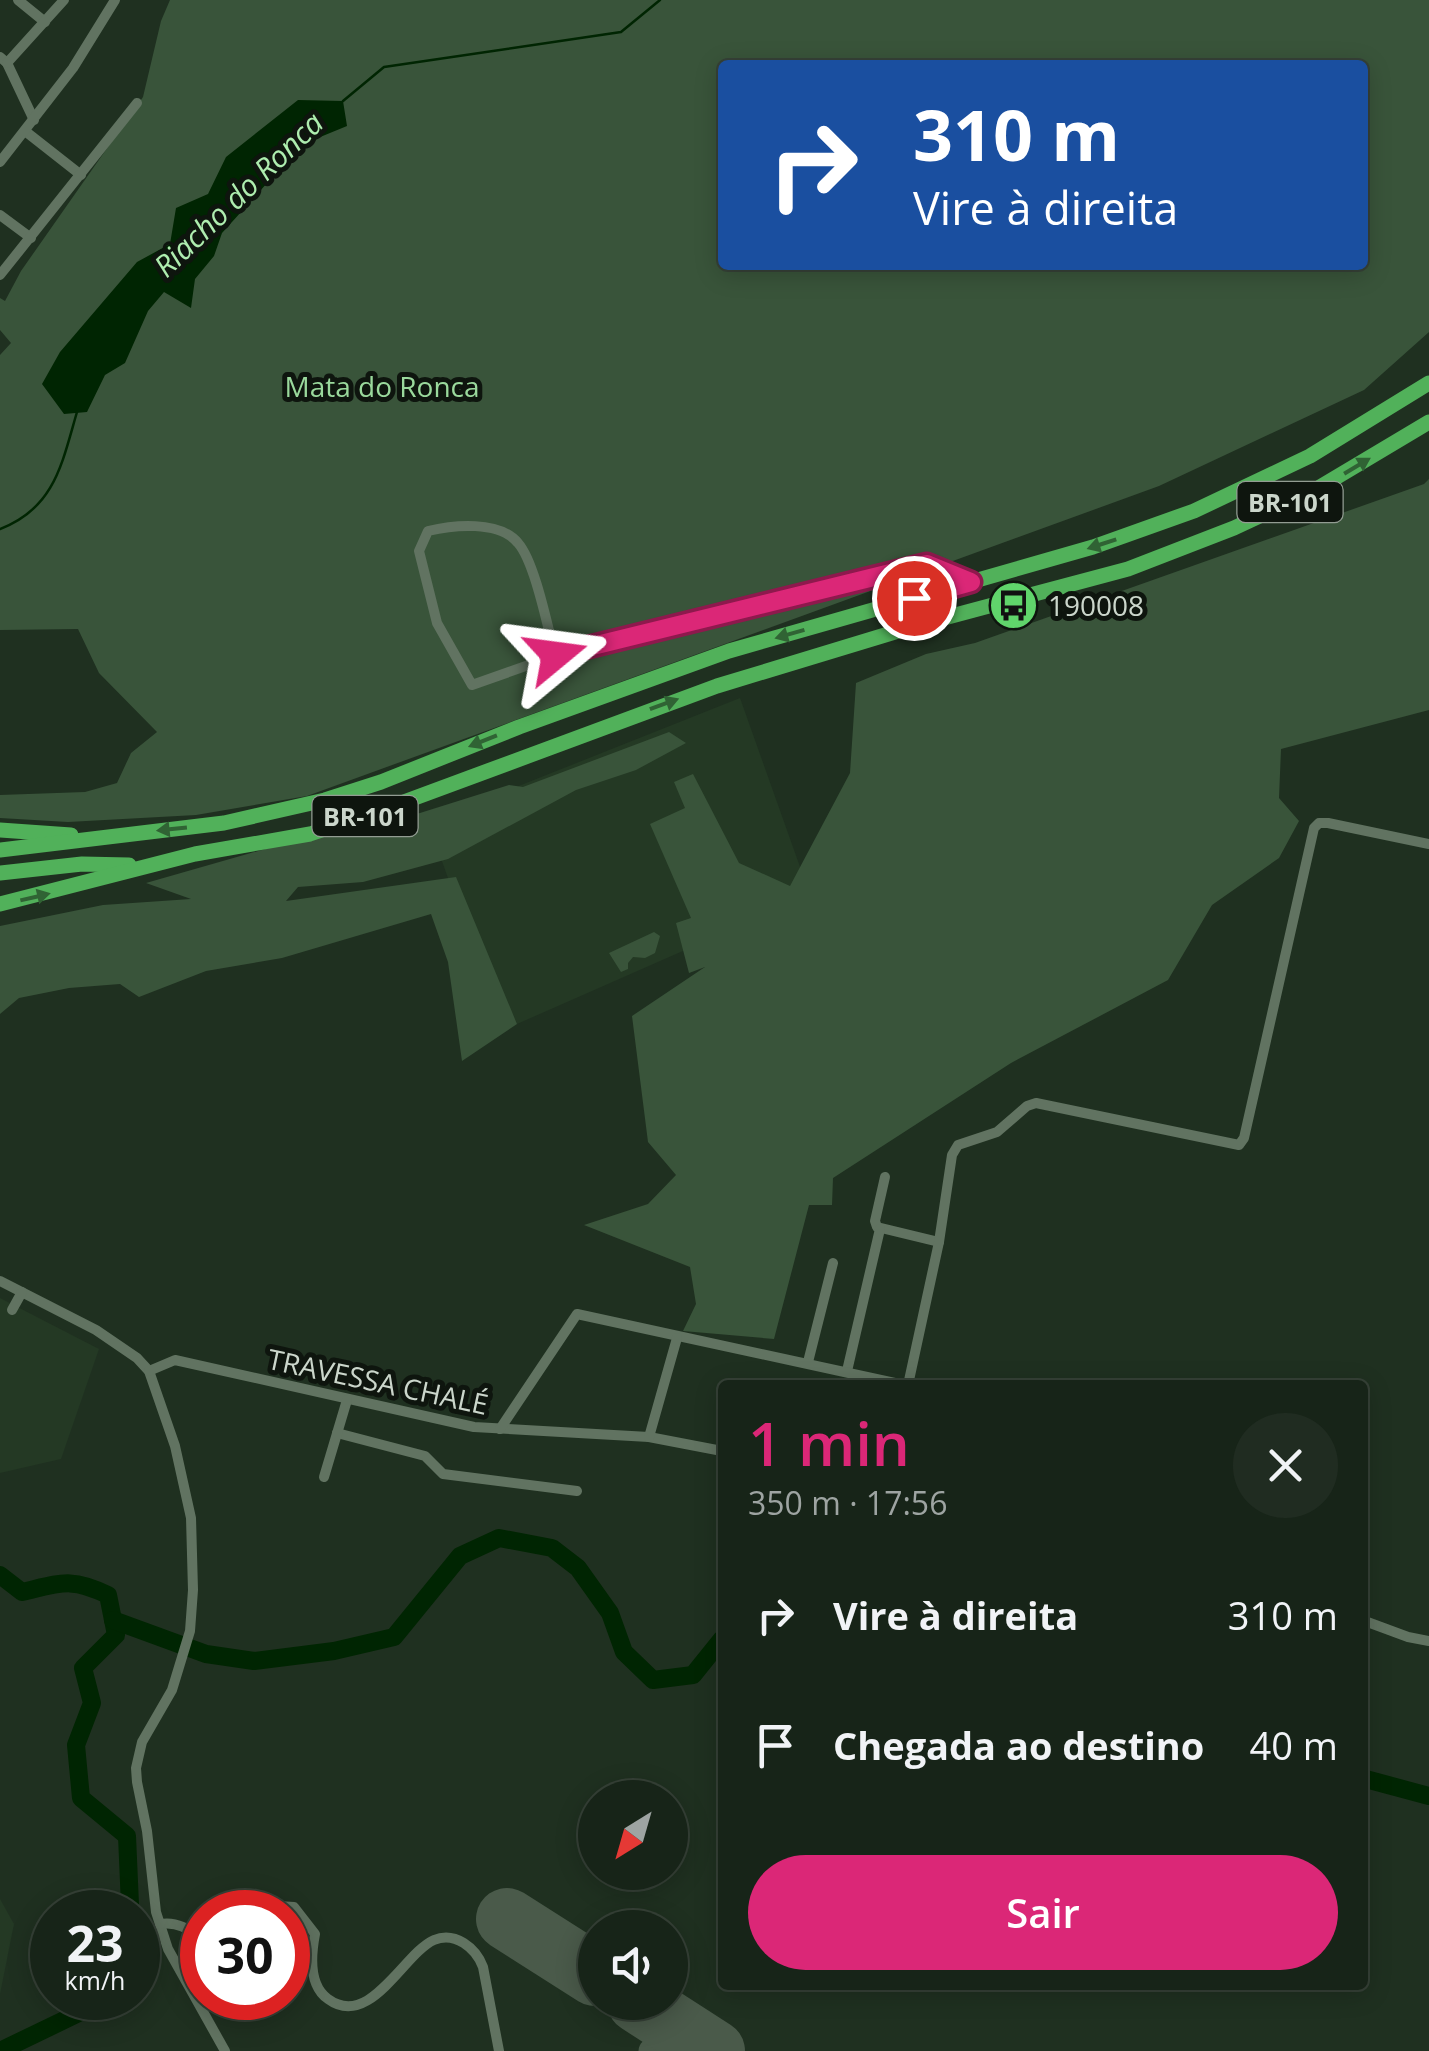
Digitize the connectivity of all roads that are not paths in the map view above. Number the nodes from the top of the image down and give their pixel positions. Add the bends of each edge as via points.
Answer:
1 (18, 0) edge
2 (64, 0) edge
3 (113, 1) edge
4 (44, 22) junction
5 (4, 60) edge
6 (137, 103) dead end
7 (34, 120) junction
8 (25, 131) junction
9 (0, 162) edge
10 (81, 176) junction
11 (0, 215) edge
12 (31, 238) junction
13 (0, 276) edge
14 (1429, 383) edge
15 (1429, 422) edge
16 (971, 582) junction
17 (556, 655) junction
18 (0, 830) edge
19 (94, 838) junction
20 (1429, 844) edge
21 (0, 850) edge
22 (148, 865) junction
23 (0, 873) edge
24 (0, 904) edge
25 (885, 1177) dead end
26 (878, 1228) junction
27 (938, 1242) junction
28 (834, 1263) dead end
29 (0, 1281) edge
30 (22, 1292) junction
31 (12, 1310) dead end
32 (677, 1338) junction
33 (808, 1362) junction
34 (149, 1371) junction
35 (847, 1371) junction
36 (885, 1380) edge
37 (907, 1380) edge
38 (347, 1400) junction
39 (500, 1428) junction
40 (338, 1432) junction
41 (649, 1437) junction
42 (718, 1450) edge
43 (324, 1477) dead end
44 (577, 1491) dead end
45 (1368, 1622) edge
46 (1429, 1640) edge
47 (152, 1890) edge
48 (160, 1924) joint
49 (180, 1926) edge
50 (310, 1928) edge
51 (225, 2051) edge
52 (499, 2051) edge

1 - 4 street
2 - 4 street
3 - 7 street
4 - 5 street
5 - 7 street
6 - 10 street
7 - 8 street
8 - 9 street
8 - 10 street
10 - 12 street
11 - 12 street
12 - 13 street
14 -> 16 highway, BR-101 via 1310,456 1211,504
22 -> 15 highway, BR-101 via 324,830 717,686 1141,564 1316,490
16 - 17 street via 927,564
16 -> 19 highway, BR-101 via 729,652 325,800 224,823
17 - 17 street via 472,686 437,623 418,550 428,531 497,530 517,541
18 - 19 highway
19 - 21 highway, BR-101
20 - 27 street via 1328,824 1314,828 1239,1146 1036,1103 997,1132 958,1145
22 - 23 highway, BR-101
24 -> 22 highway
25 - 26 street
26 - 27 street
26 - 35 street
27 - 37 street
28 - 33 street
29 - 30 street
30 - 31 street
30 - 34 street via 122,1345
32 - 33 street
32 - 39 street via 577,1314
32 - 41 street
33 - 35 street
34 - 38 street, TRAVESSA CHALÉ via 166,1361 186,1361
34 - 47 street via 188,1504 193,1590 182,1660 136,1768
35 - 36 street
38 - 39 street, TRAVESSA CHALÉ
38 - 40 street
39 - 41 street, TRAVESSA CHALÉ
40 - 43 street
40 - 44 street via 424,1456 443,1474
41 - 42 street, TRAVESSA CHALÉ
45 - 46 street
48 - 49 street
48 - 51 street
50 - 52 street via 319,1992 343,2006 380,1991 432,1941 460,1941 483,1967

